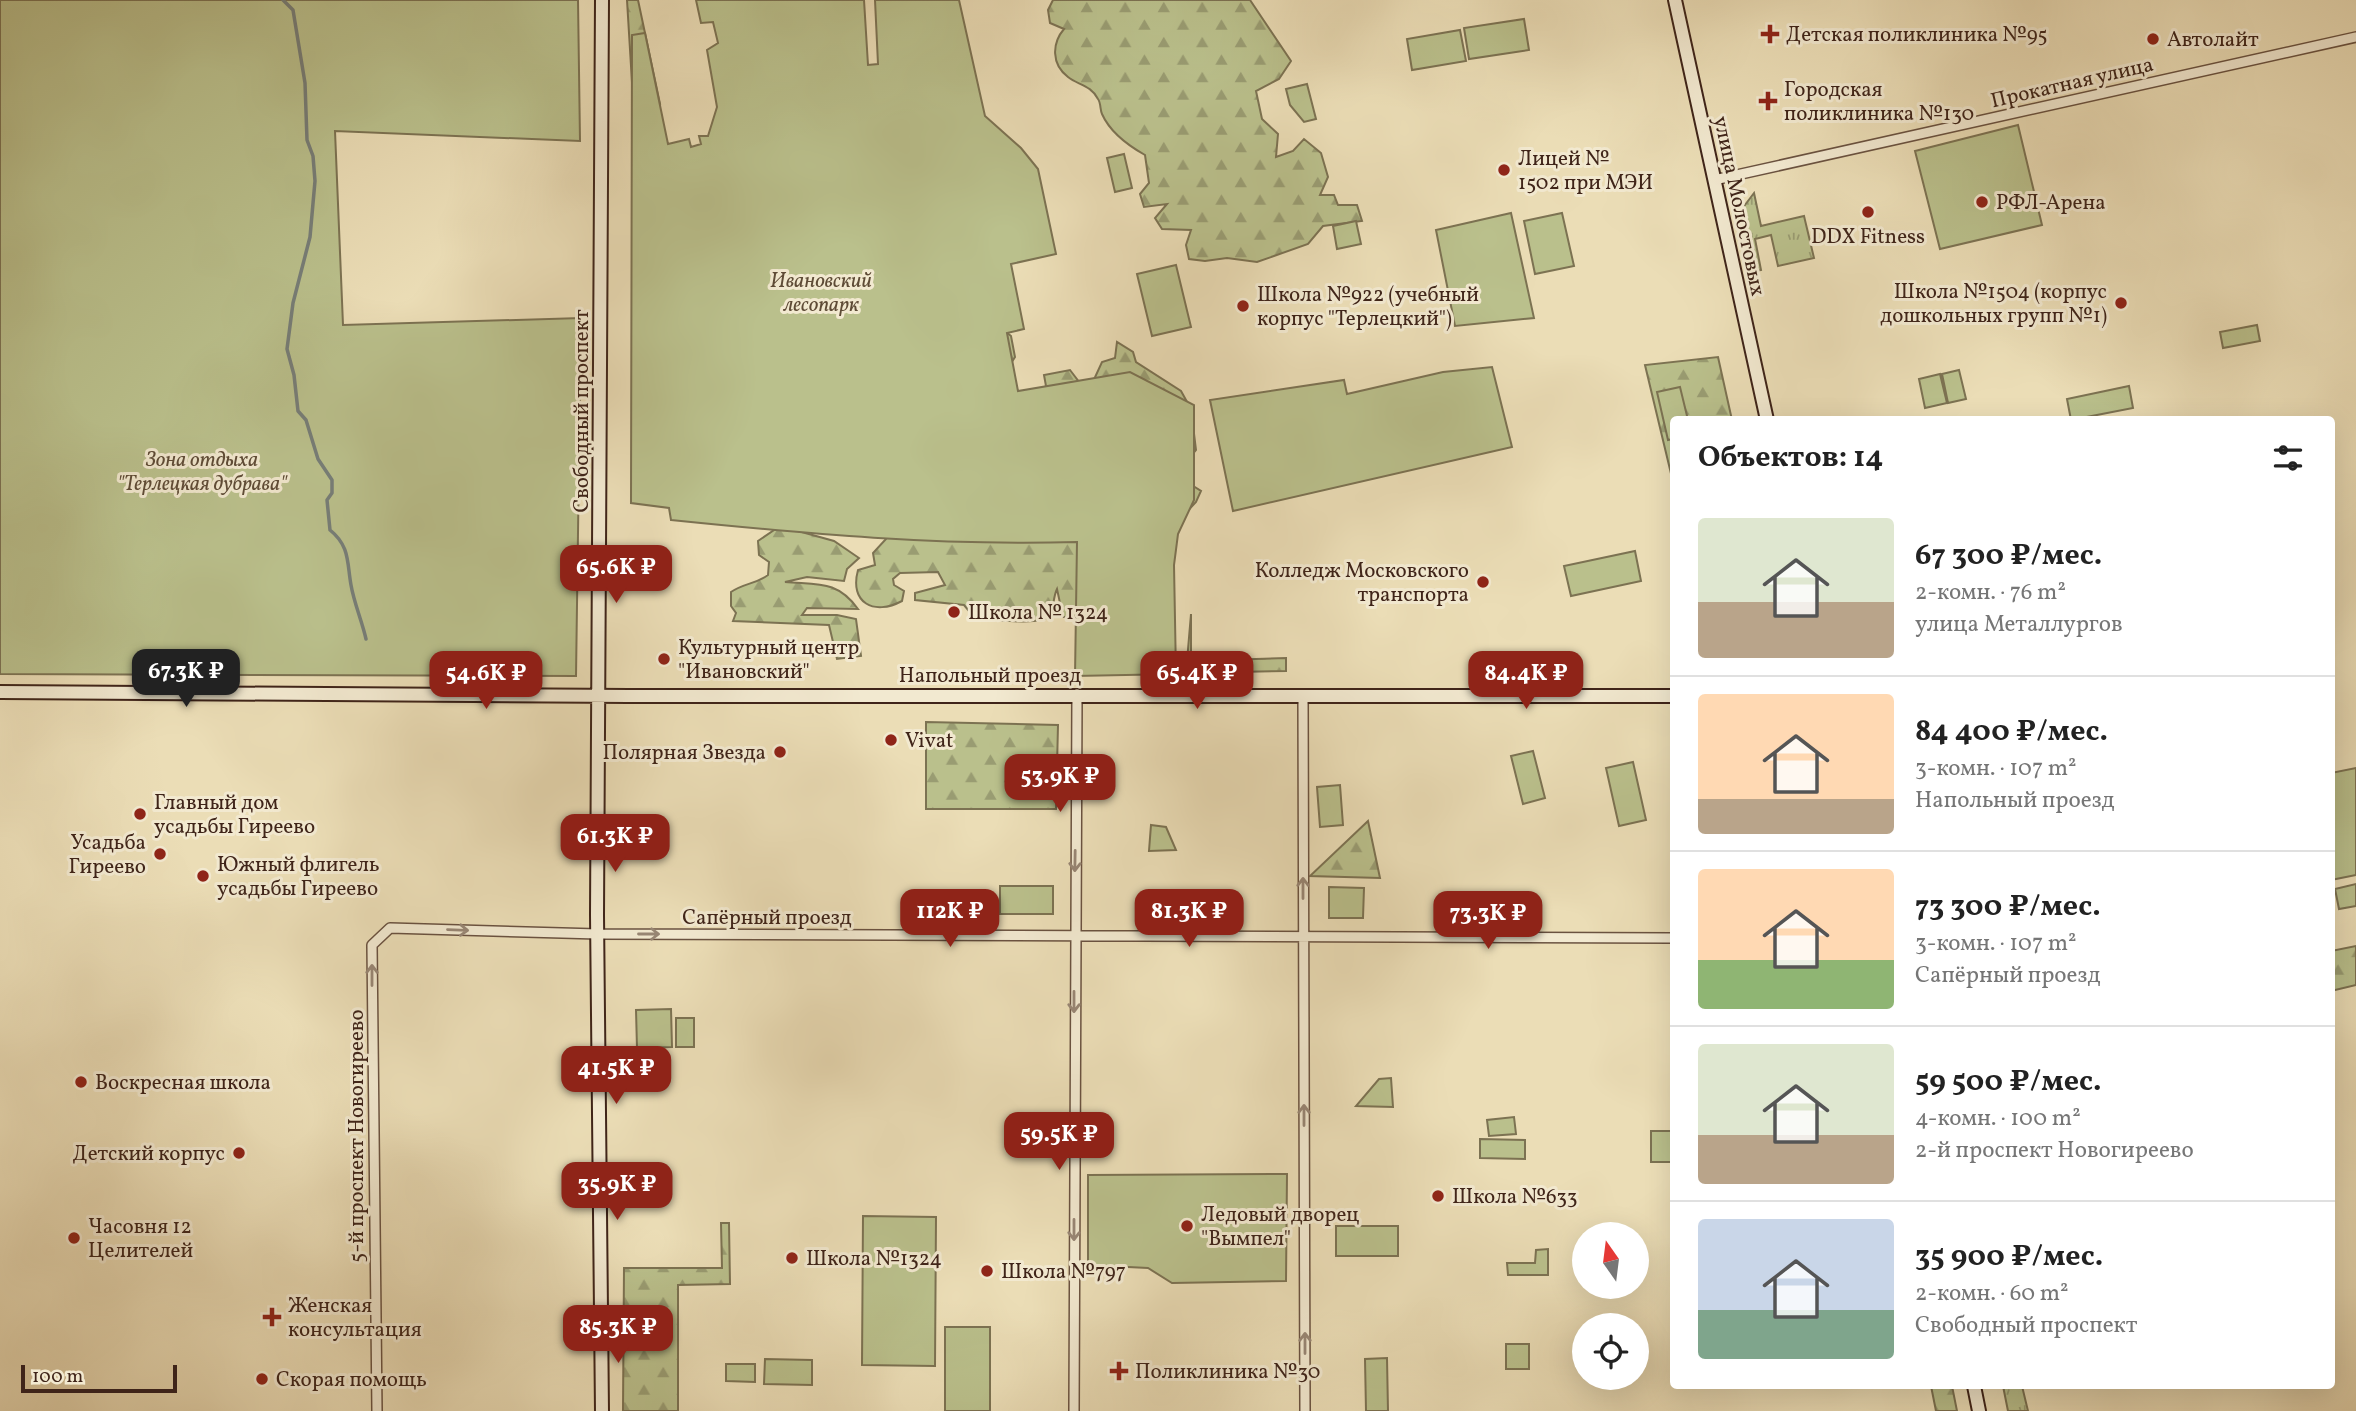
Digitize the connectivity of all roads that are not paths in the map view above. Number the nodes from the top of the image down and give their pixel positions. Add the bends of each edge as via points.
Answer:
1 (602, 0) edge
2 (1675, 0) edge
3 (2356, 37) edge
4 (1714, 180) junction
5 (1766, 416) edge
6 (0, 692) edge
7 (1077, 694) junction
8 (601, 695) junction
9 (1303, 695) junction
10 (1670, 696) edge
11 (598, 934) junction
12 (1074, 934) junction
13 (1303, 935) junction
14 (1670, 938) edge
15 (372, 945) joint
16 (1975, 1389) edge
17 (377, 1411) edge
18 (602, 1411) edge
19 (1074, 1411) edge
20 (1305, 1411) edge
21 (1979, 1411) edge

1 - 8 street, Свободный проспект
2 - 4 street, улица Молостовых
3 - 4 street, Прокатная улица
4 - 5 street, улица Молостовых
6 - 8 street, Напольный проезд
7 - 8 street, Напольный проезд
7 - 9 street, Напольный проезд
7 -> 12 street
8 - 11 street, Свободный проспект
9 - 10 street, Напольный проезд
13 -> 9 street
11 -> 12 street, Сапёрный проезд
15 -> 11 street, Сапёрный проезд via 390,928
11 - 18 street, Свободный проспект
12 - 13 street, Сапёрный проезд
12 -> 19 street
13 - 14 street, Сапёрный проезд
20 -> 13 street
17 -> 15 street, 5-й проспект Новогиреево
16 - 21 street

